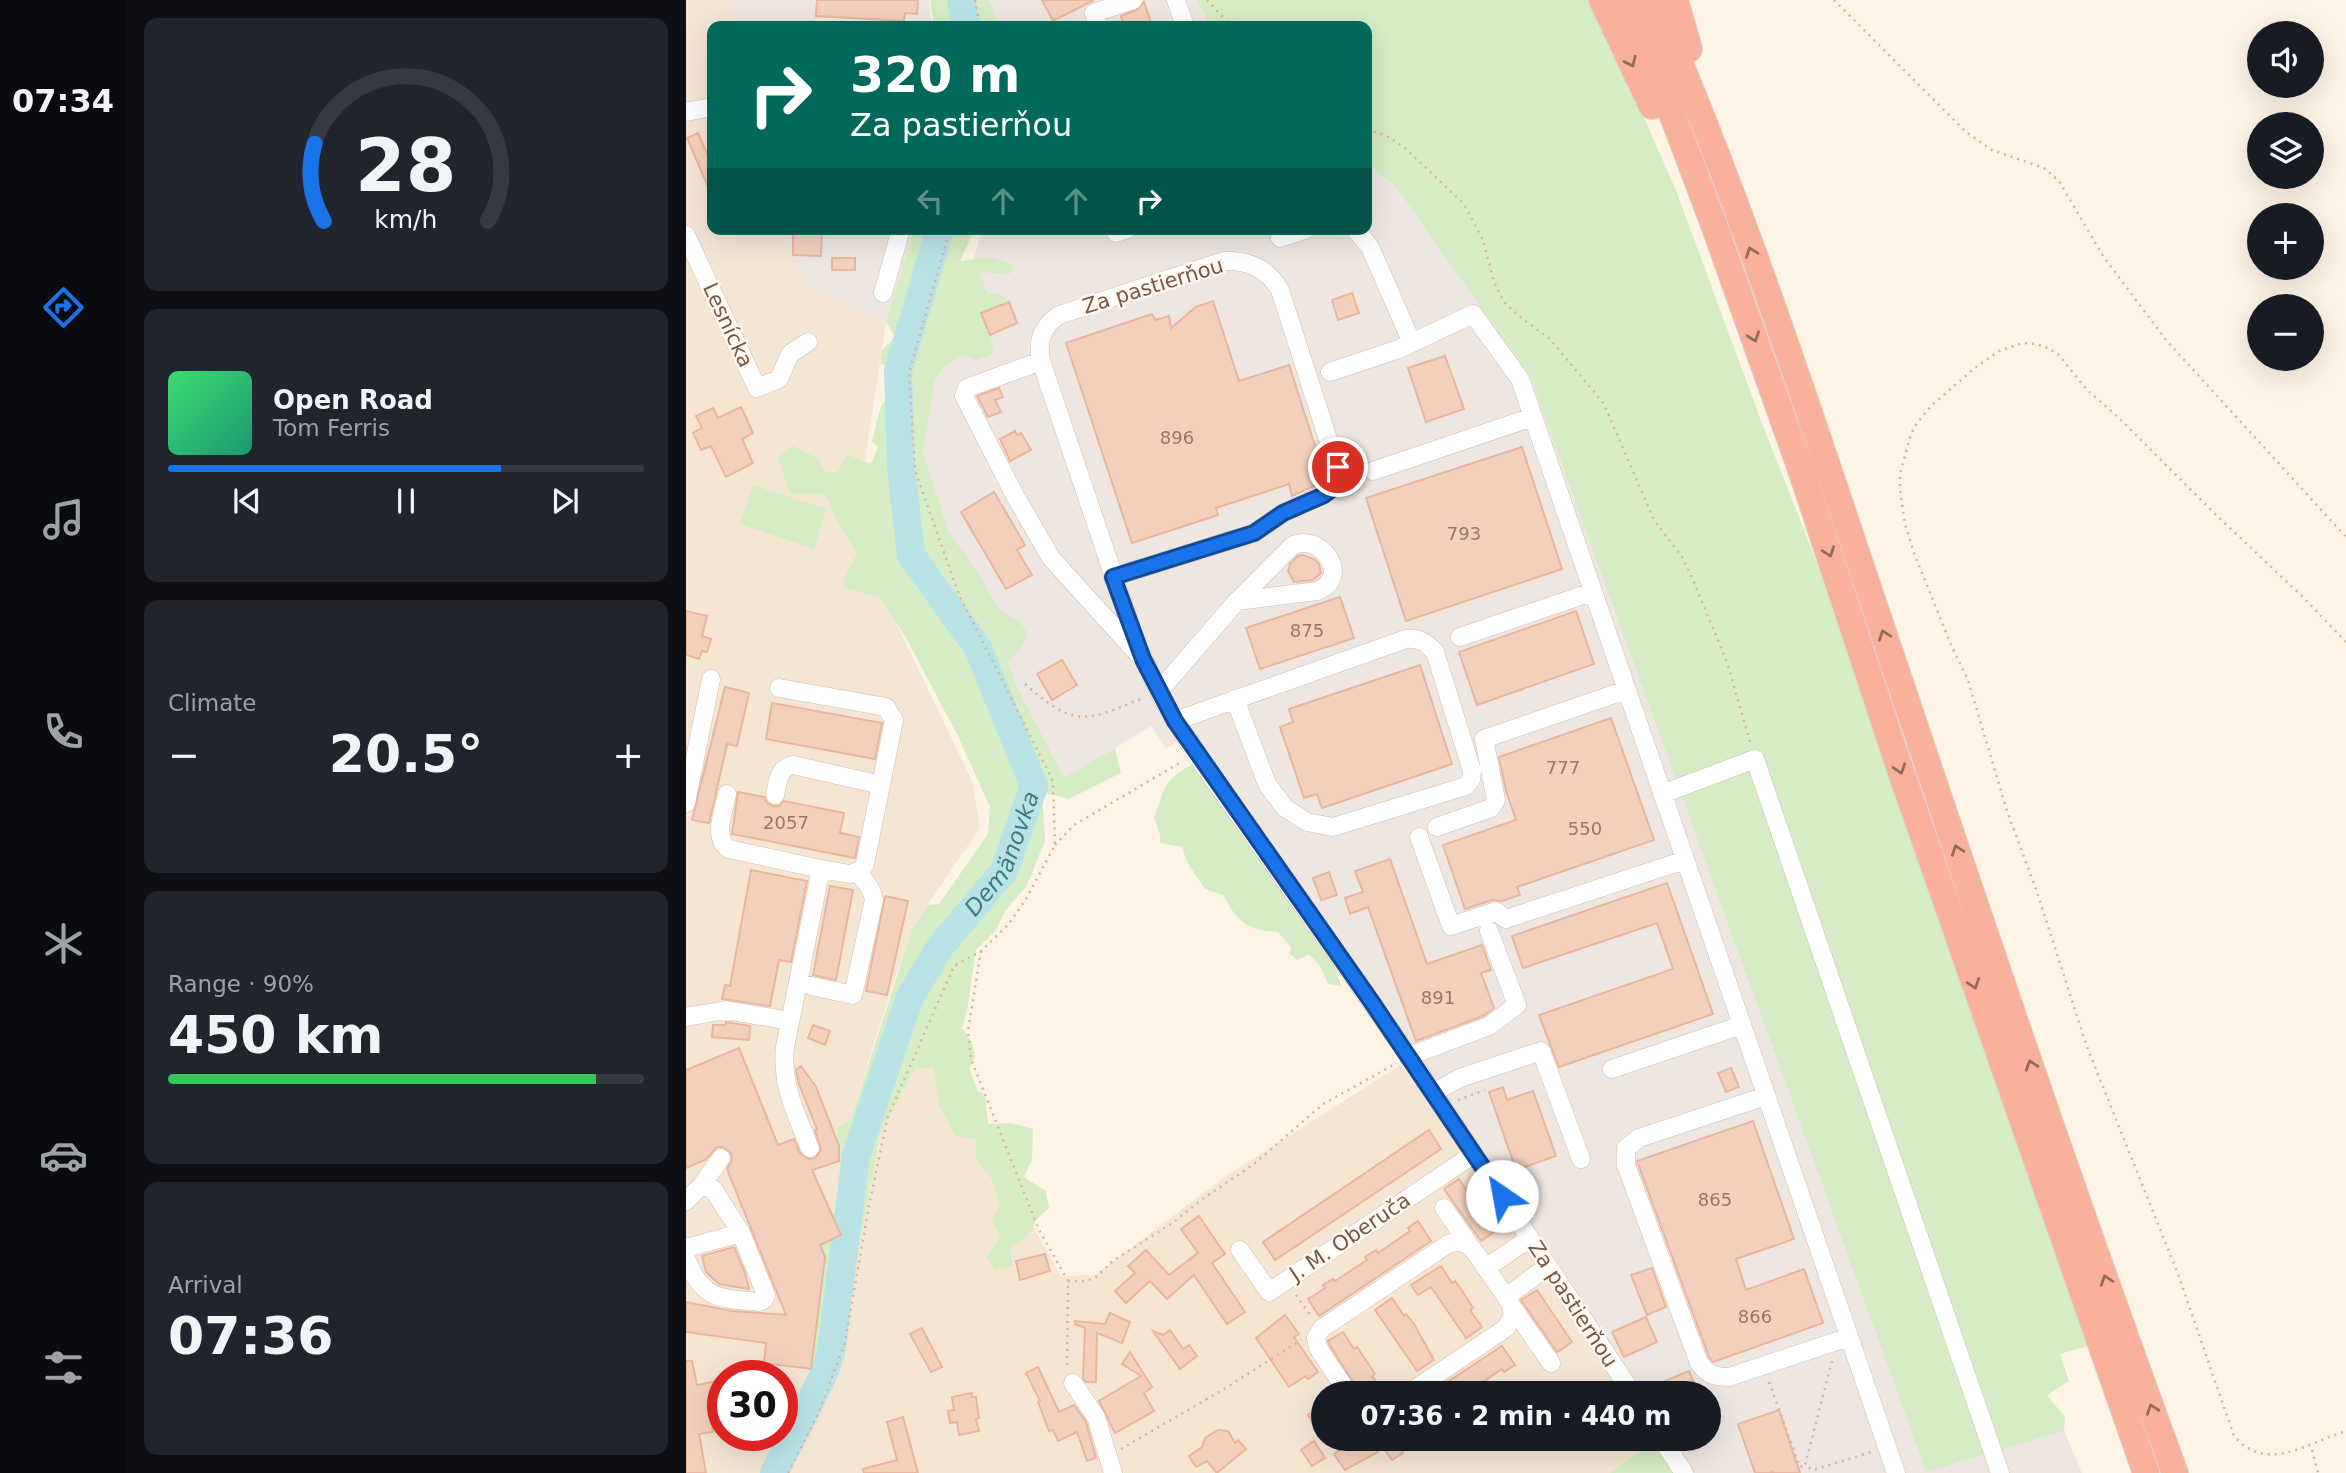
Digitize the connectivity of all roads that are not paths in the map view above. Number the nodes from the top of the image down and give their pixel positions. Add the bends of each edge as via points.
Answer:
1 (1133, 0) edge
2 (1176, 0) edge
3 (1602, 0) edge
4 (1625, 0) edge
5 (1653, 0) edge
6 (1675, 0) edge
7 (1096, 21) edge
8 (1183, 21) edge
9 (1698, 106) junction
10 (707, 108) edge
11 (686, 112) edge
12 (686, 234) edge
13 (899, 235) edge
14 (1289, 235) edge
15 (1360, 235) edge
16 (1280, 238) dead end
17 (1732, 273) junction
18 (883, 293) dead end
19 (808, 342) dead end
20 (1412, 343) junction
21 (1041, 361) junction
22 (1330, 372) dead end
23 (1533, 417) junction
24 (1373, 471) dead end
25 (1113, 577) junction
26 (1592, 592) junction
27 (1237, 601) junction
28 (1460, 637) dead end
29 (1143, 659) junction
30 (711, 679) dead end
31 (779, 688) dead end
32 (1626, 690) junction
33 (1159, 691) junction
34 (1235, 699) junction
35 (1175, 721) junction
36 (881, 785) junction
37 (727, 794) dead end
38 (1662, 794) junction
39 (775, 795) dead end
40 (686, 803) edge
41 (1437, 827) dead end
42 (1419, 837) dead end
43 (1685, 860) junction
44 (821, 869) junction
45 (857, 873) junction
46 (1489, 931) dead end
47 (798, 983) junction
48 (686, 1017) edge
49 (790, 1021) junction
50 (1742, 1025) junction
51 (1409, 1056) junction
52 (1612, 1069) dead end
53 (1766, 1096) junction
54 (1437, 1099) junction
55 (810, 1148) dead end
56 (1474, 1154) junction
57 (721, 1158) dead end
58 (1581, 1159) dead end
59 (701, 1186) junction
60 (686, 1201) edge
61 (1444, 1208) dead end
62 (741, 1233) junction
63 (1530, 1238) junction
64 (1468, 1243) junction
65 (686, 1248) edge
66 (1240, 1250) dead end
67 (686, 1259) edge
68 (1548, 1266) junction
69 (1486, 1268) junction
70 (1508, 1301) junction
71 (1844, 1339) junction
72 (1551, 1363) dead end
73 (1340, 1381) edge
74 (1427, 1381) edge
75 (1624, 1381) edge
76 (1073, 1383) road end
77 (1670, 1451) edge
78 (1111, 1464) edge
79 (1684, 1473) edge
80 (1896, 1473) edge
81 (2000, 1473) edge
82 (2146, 1473) edge
83 (2175, 1473) edge

1 - 7 street via 1094,13
2 - 8 street
3 -> 17 highway
4 - 17 highway
5 - 9 highway
6 - 9 highway via 1688,40
83 -> 9 highway
10 - 11 street
12 - 19 street, Lesnícka via 757,388 779,379 790,355
13 - 18 street
14 - 16 street
15 - 20 street via 1370,247
17 -> 82 highway via 1907,791
20 - 22 street
20 - 23 street via 1473,314 1520,379
21 - 25 street, Za pastierňou
21 - 25 street, Za pastierňou via 1041,335 1059,315 1224,261 1246,262 1267,273 1284,302 1338,467 1333,488 1254,533
21 - 29 street via 967,388 964,396 1051,558
23 - 24 street
23 - 26 street
25 - 29 street, Za pastierňou
26 - 28 street
26 - 32 street
27 - 27 street via 1300,542 1312,543 1325,552 1334,571 1333,579 1317,591
27 - 33 street
29 - 33 street, Za pastierňou
30 - 40 street
31 - 36 street via 886,707 894,720
32 - 38 street
32 - 41 street via 1484,739 1496,800 1491,808
33 - 35 street, Za pastierňou
34 - 34 street via 1417,638 1434,652 1471,779 1466,786 1333,827 1307,822 1285,808 1267,784
34 - 35 street
35 - 51 street, Za pastierňou
36 - 39 street via 793,765 781,773
36 - 45 street via 865,864
37 - 44 street via 719,835 724,846
38 - 43 street
38 - 81 street via 1755,759
42 - 43 street via 1451,926 1496,911 1506,919
43 - 50 street
44 - 45 street
44 - 47 street
45 - 47 street via 874,900 853,995
46 - 51 street via 1517,1005 1489,1026
47 - 49 street
48 - 49 street via 726,1010
49 - 55 street via 785,1082
50 - 52 street
50 - 53 street
51 - 54 street, Za pastierňou
53 - 71 street
53 - 71 street via 1639,1138 1626,1148 1624,1157 1699,1363 1711,1376 1729,1377
54 - 56 street, Za pastierňou
54 - 58 street via 1460,1078 1541,1051
56 - 63 street, Za pastierňou
56 - 66 street, J. M. Oberuča via 1269,1292
57 - 59 street
59 - 60 street
59 - 62 street via 713,1189
61 - 64 street
62 - 65 street
62 - 67 street via 766,1295 764,1300 717,1298 700,1286
63 - 68 street, Za pastierňou
63 - 69 street
64 - 69 street
64 - 73 street via 1448,1244 1318,1334 1318,1348
68 - 70 street
68 - 75 street, Za pastierňou
69 - 70 street
70 - 72 street
70 - 74 street via 1513,1316 1506,1328
71 - 80 street
76 - 78 street via 1097,1417
77 - 79 street

